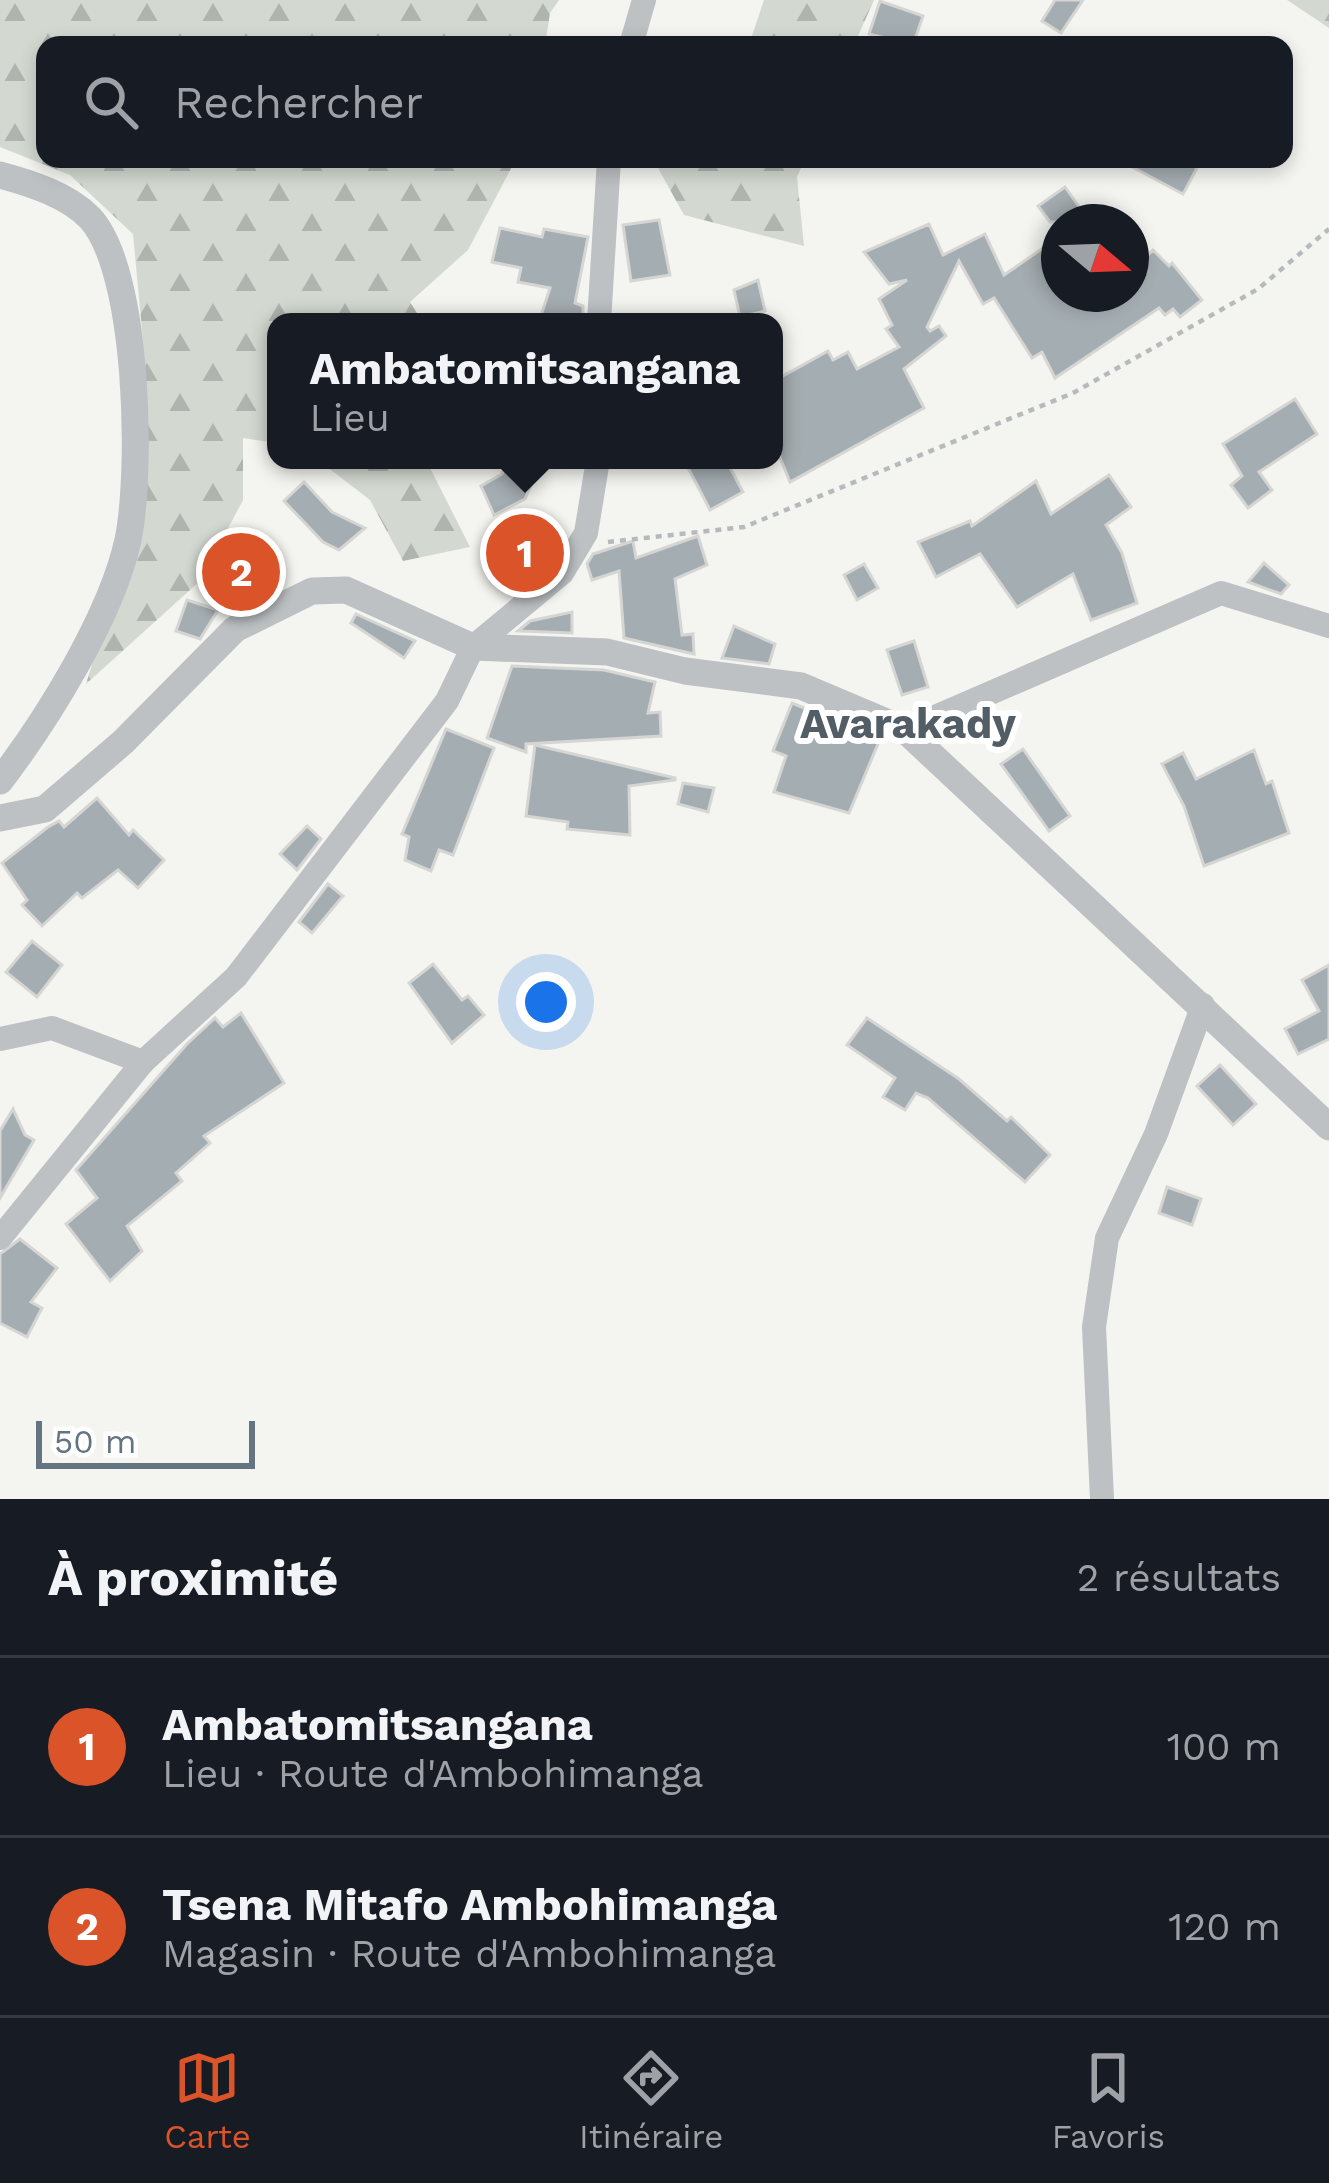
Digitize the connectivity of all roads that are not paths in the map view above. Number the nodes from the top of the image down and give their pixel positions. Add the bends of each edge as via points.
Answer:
1 (644, 0) edge
2 (634, 36) edge
3 (608, 168) edge
4 (0, 175) edge
5 (600, 313) edge
6 (597, 469) edge
7 (1329, 626) edge
8 (473, 647) junction
9 (905, 730) junction
10 (0, 781) edge
11 (0, 818) edge
12 (1202, 1005) junction
13 (0, 1039) edge
14 (143, 1062) junction
15 (1329, 1127) edge
16 (0, 1238) edge
17 (1102, 1499) edge

1 - 2 street
3 - 5 street
4 - 10 street via 39,186 91,219 127,316 136,374 128,538 101,615
6 - 8 street via 586,533 562,573
7 - 9 street via 1221,593
8 - 9 street via 607,652 801,686
8 - 11 street via 346,590 312,591 235,629 45,809
8 - 14 street via 447,701 236,977
9 - 12 street
12 - 15 street
12 - 17 street via 1156,1134 1107,1238 1094,1328
13 - 14 street via 52,1028
14 - 16 street

